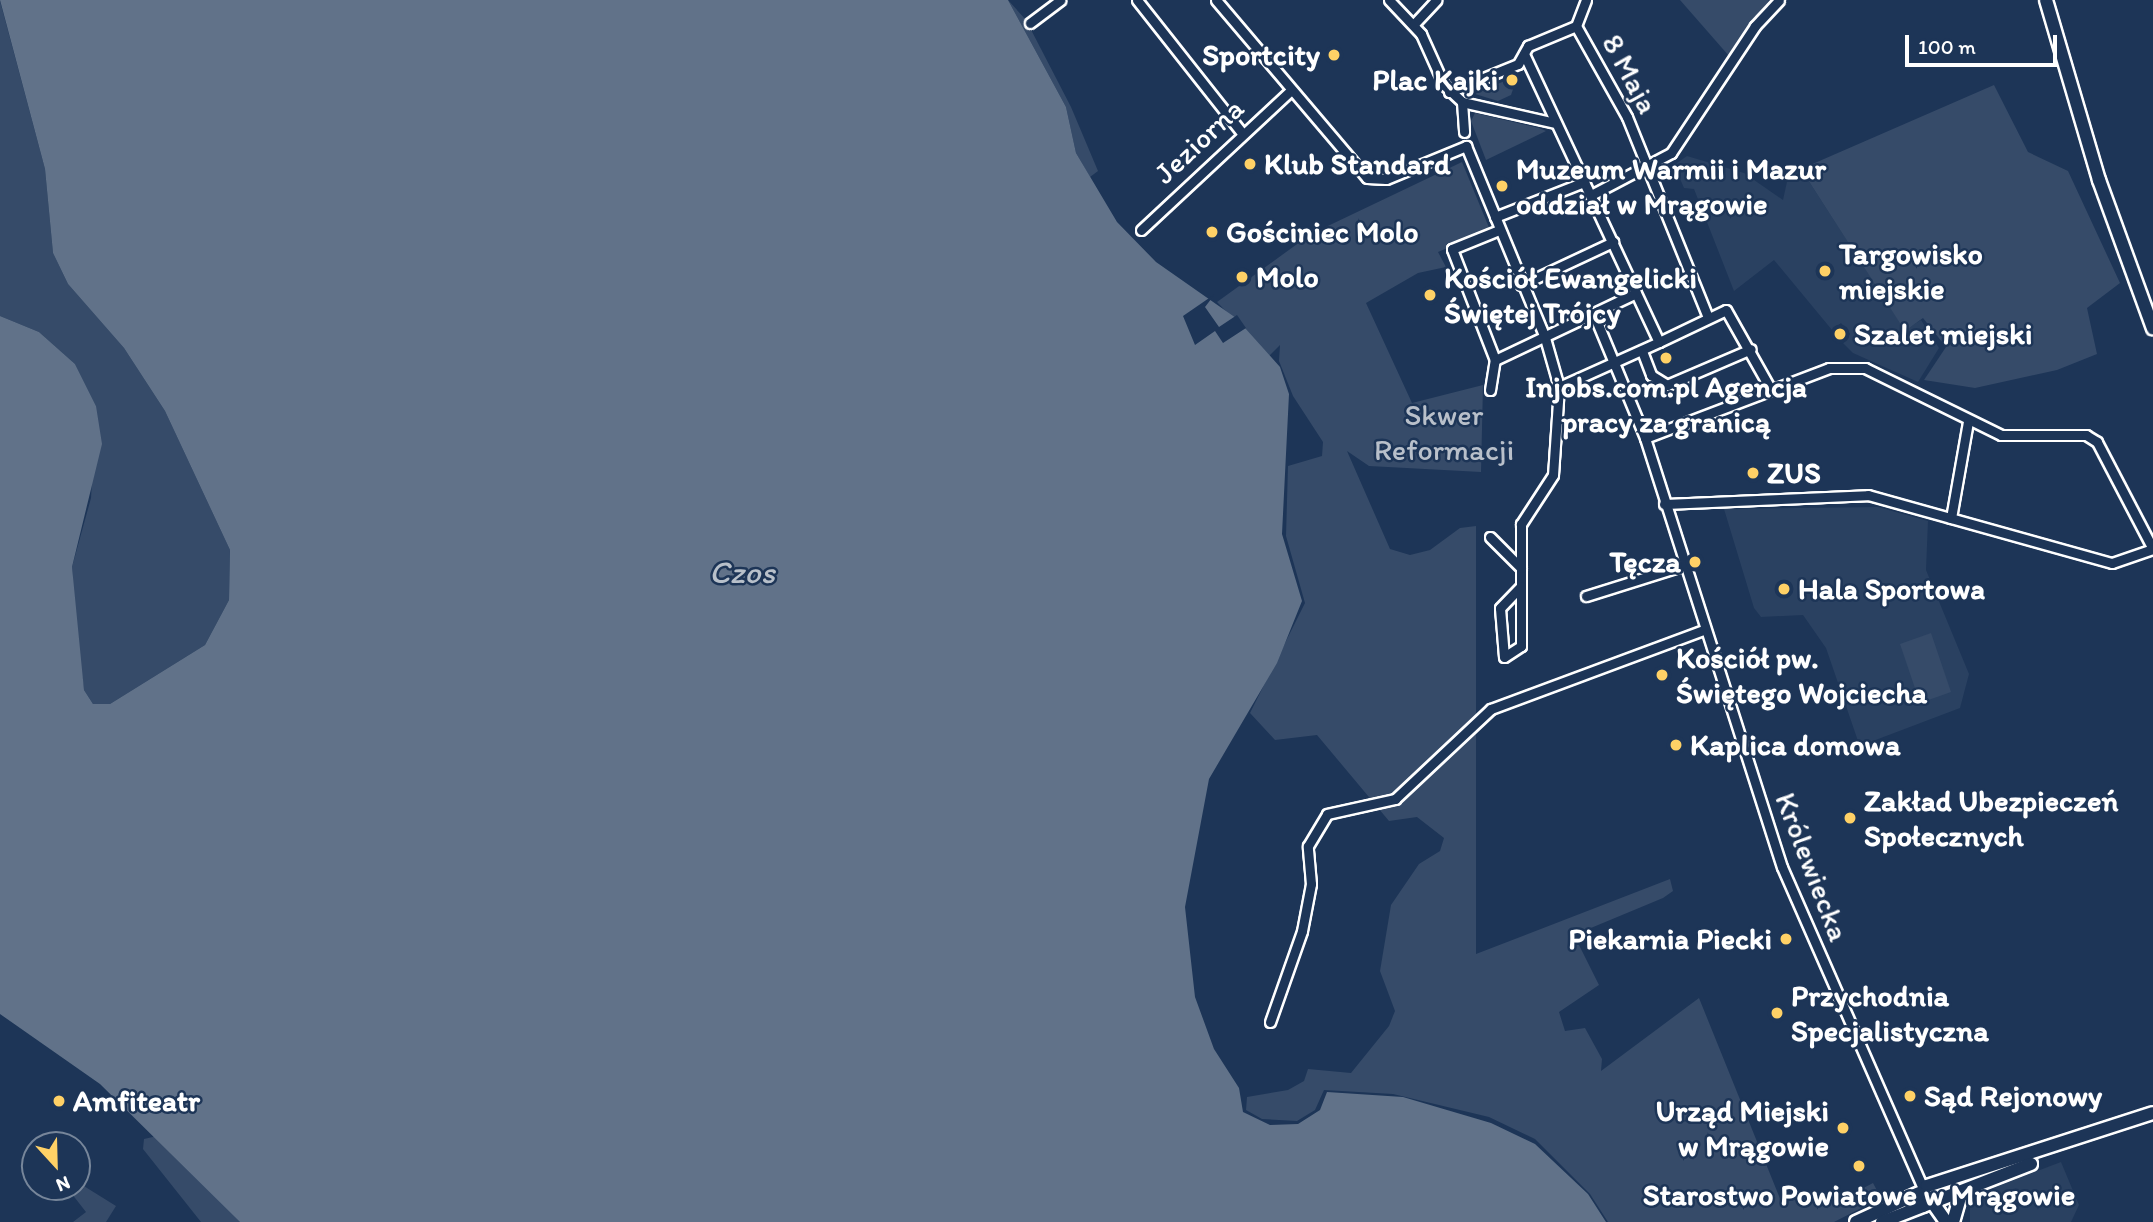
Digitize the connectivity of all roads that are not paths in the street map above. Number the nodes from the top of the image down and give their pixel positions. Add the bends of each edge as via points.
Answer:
1 (1060, 0) edge
2 (1137, 0) edge
3 (1216, 0) edge
4 (1389, 0) edge
5 (1436, 0) edge
6 (1586, 0) edge
7 (1779, 0) edge
8 (2046, 0) edge
9 (1030, 23) dead end
10 (1414, 24) junction
11 (1576, 26) junction
12 (1524, 54) junction
13 (1291, 90) junction
14 (1449, 92) junction
15 (1462, 102) junction
16 (1555, 124) junction
17 (1464, 132) dead end
18 (1242, 134) junction
19 (1648, 169) junction
20 (1584, 182) junction
21 (1593, 194) junction
22 (1496, 217) junction
23 (1141, 230) dead end
24 (1499, 230) junction
25 (1613, 242) junction
26 (1521, 285) junction
27 (1636, 293) junction
28 (1707, 315) junction
29 (1595, 317) junction
30 (2153, 328) edge
31 (1545, 338) junction
32 (1659, 342) junction
33 (1751, 349) junction
34 (1642, 351) junction
35 (1495, 360) junction
36 (1614, 362) junction
37 (1559, 387) junction
38 (1770, 388) junction
39 (1490, 390) dead end
40 (1968, 422) junction
41 (1646, 438) junction
42 (1664, 504) junction
43 (1951, 519) junction
44 (1490, 537) dead end
45 (2153, 549) edge
46 (1682, 566) junction
47 (1521, 568) junction
48 (1521, 586) junction
49 (1587, 596) dead end
50 (1703, 630) junction
51 (1270, 1022) dead end
52 (2153, 1113) edge
53 (2085, 1138) junction
54 (1921, 1189) junction
55 (1962, 1194) junction
56 (1932, 1204) junction
57 (1856, 1222) edge
58 (1882, 1222) edge
59 (1946, 1222) edge
60 (1953, 1222) edge

1 - 9 street
2 - 18 street
3 - 13 street
4 - 10 street
5 - 10 street
6 - 11 street
7 - 19 street via 1755,26 1671,153
8 - 30 street via 2099,180
10 - 14 street
11 - 12 street via 1528,46
11 - 19 street, 8 Maja
12 - 14 street via 1518,64
12 - 16 street
13 - 18 street, Jeziorna
13 - 22 street via 1375,181 1466,146
14 - 15 street
15 - 16 street
15 - 17 street
16 - 20 street
18 - 23 street, Jeziorna
19 - 21 street
19 - 28 street, 8 Maja
20 - 21 street
20 - 22 street
21 - 25 street
22 - 24 street
24 - 26 street
24 - 35 street via 1452,249
25 - 26 street
25 - 27 street
26 - 31 street
27 - 29 street
27 - 32 street
28 - 32 street
28 - 33 street via 1726,310
29 - 31 street
29 - 36 street, Królewiecka
31 - 35 street
31 - 37 street
32 - 34 street
33 - 34 street via 1667,386 1651,375
33 - 38 street
34 - 36 street
35 - 39 street
36 - 37 street
36 - 41 street, Królewiecka
37 - 47 street via 1553,475 1521,524
38 - 40 street via 1849,364
38 - 41 street
40 - 43 street
40 - 45 street via 2001,435 2074,433 2097,442
41 - 42 street, Królewiecka
42 - 43 street via 1842,494 1896,501
42 - 46 street, Królewiecka
43 - 45 street via 2112,563
44 - 47 street
46 - 49 street
46 - 50 street, Królewiecka
47 - 48 street
48 - 48 street via 1521,646 1504,657 1500,608
50 - 51 street via 1491,709 1395,799 1379,807 1344,806 1316,826 1308,846 1311,884 1302,931
50 - 54 street, Królewiecka via 1783,867
52 - 53 street
53 - 54 street
53 - 55 street
54 - 56 street
54 - 56 street
54 - 57 street
55 - 56 street
55 - 60 street
56 - 58 street
56 - 59 street

